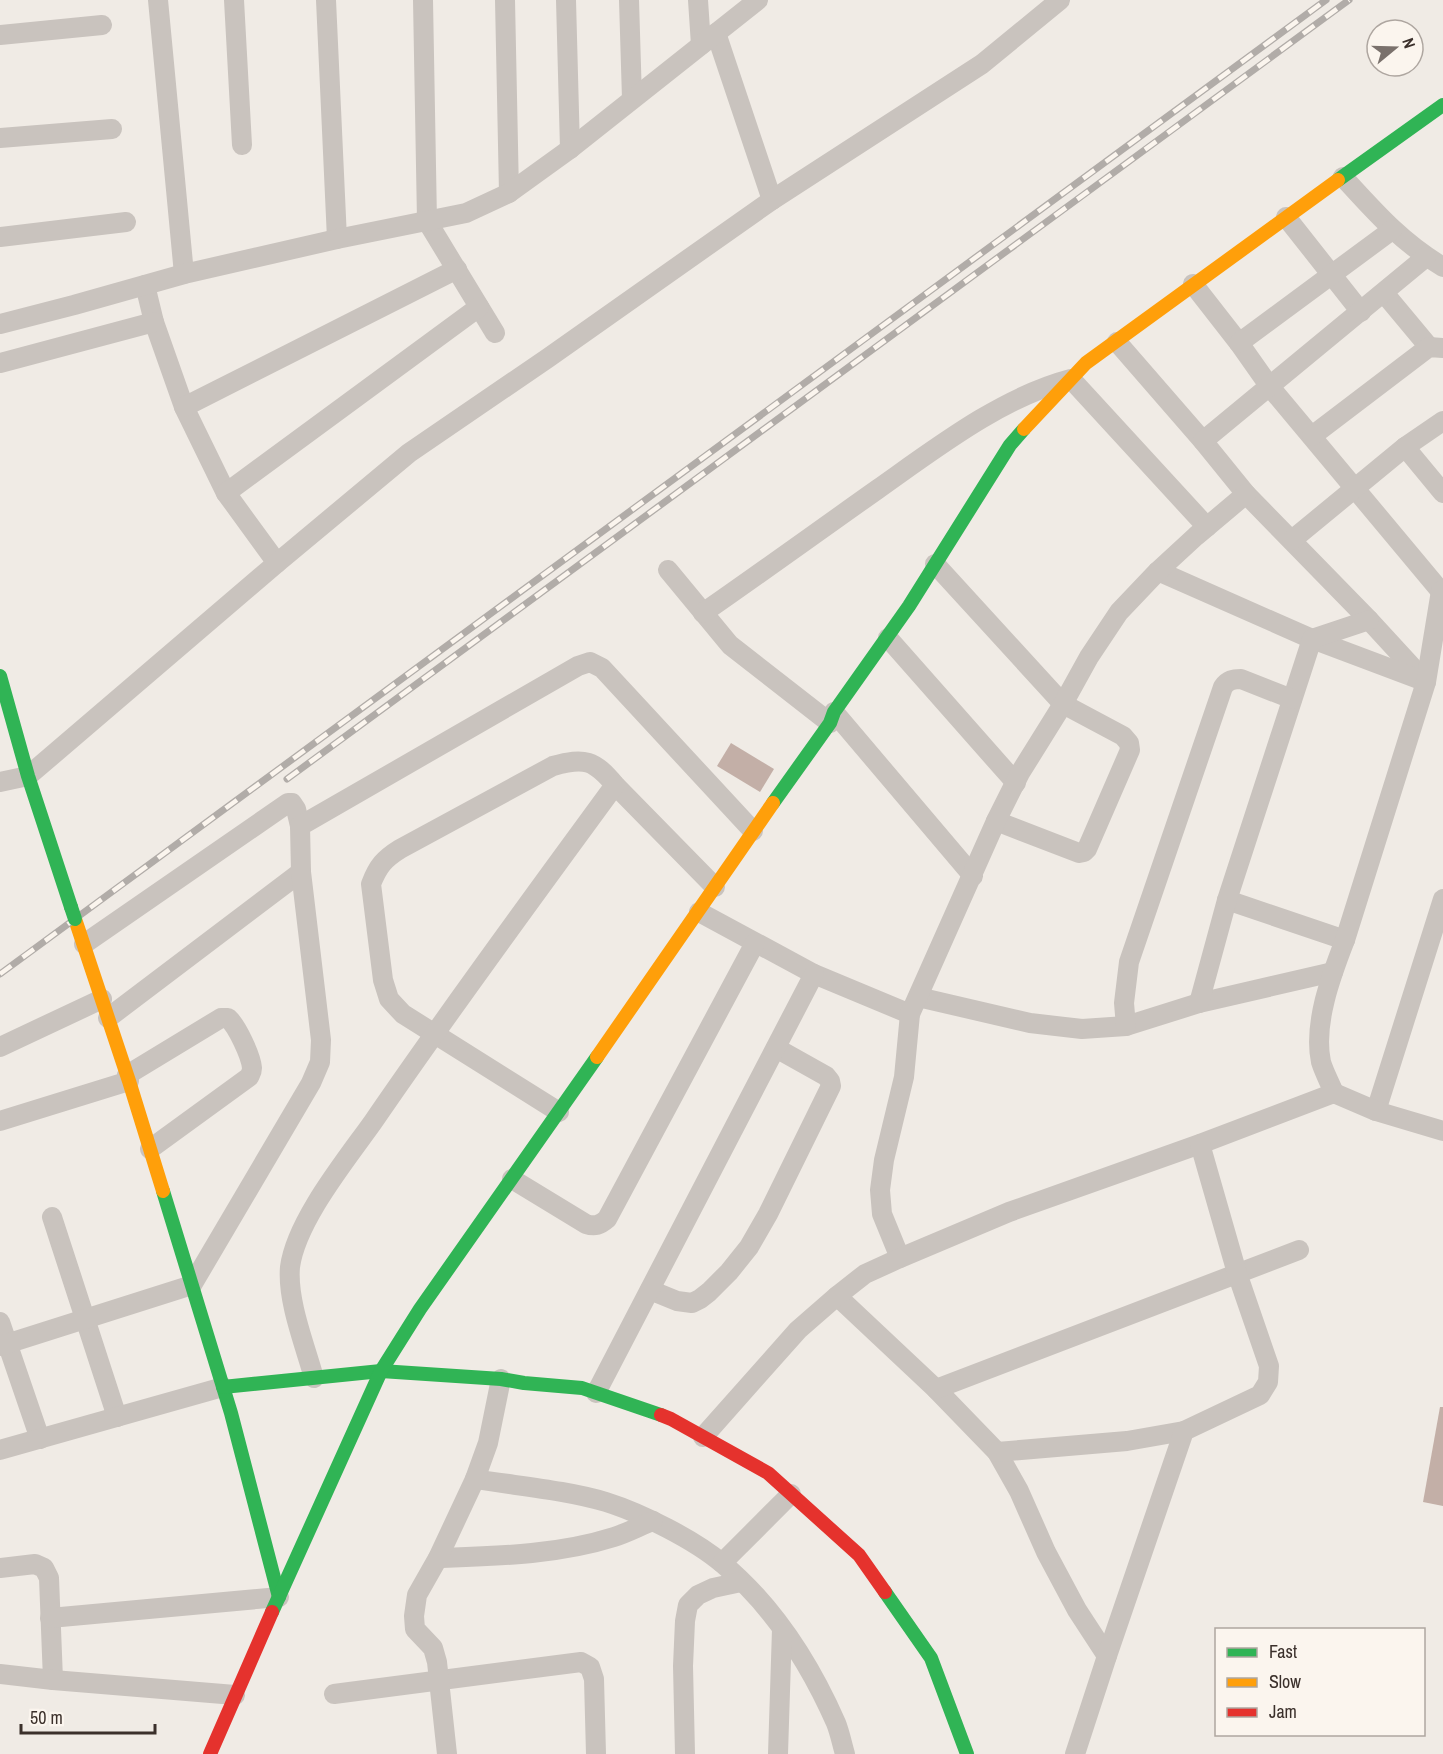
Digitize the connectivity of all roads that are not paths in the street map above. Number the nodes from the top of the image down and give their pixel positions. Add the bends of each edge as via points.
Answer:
1 (158, 0) edge
2 (234, 0) edge
3 (327, 0) edge
4 (423, 0) edge
5 (505, 0) edge
6 (566, 0) edge
7 (629, 0) edge
8 (698, 0) edge
9 (758, 0) edge
10 (1060, 0) edge
11 (102, 25) dead end
12 (716, 33) junction
13 (0, 35) edge
14 (700, 45) junction
15 (632, 99) junction
16 (1443, 105) edge
17 (112, 129) dead end
18 (0, 138) edge
19 (242, 145) dead end
20 (570, 149) junction
21 (1343, 177) junction
22 (509, 193) junction
23 (772, 200) junction
24 (1286, 218) junction
25 (427, 221) junction
26 (126, 222) dead end
27 (1392, 230) junction
28 (0, 237) edge
29 (337, 239) junction
30 (1435, 262) edge
31 (457, 269) junction
32 (184, 274) junction
33 (1331, 275) junction
34 (1192, 284) junction
35 (145, 285) junction
36 (1384, 293) junction
37 (479, 307) junction
38 (1361, 312) junction
39 (154, 322) junction
40 (0, 323) edge
41 (495, 333) dead end
42 (1117, 342) junction
43 (1239, 343) junction
44 (1436, 348) edge
45 (0, 363) edge
46 (1071, 379) junction
47 (1270, 387) junction
48 (184, 407) junction
49 (1443, 421) edge
50 (1312, 436) junction
51 (1203, 441) junction
52 (1405, 447) junction
53 (1354, 489) junction
54 (226, 493) junction
55 (1443, 493) edge
56 (1246, 494) junction
57 (1207, 527) junction
58 (1292, 540) junction
59 (277, 563) junction
60 (935, 564) junction
61 (668, 570) dead end
62 (1158, 571) junction
63 (1442, 592) edge
64 (703, 613) junction
65 (1369, 620) junction
66 (888, 638) junction
67 (1312, 639) junction
68 (0, 676) edge
69 (1426, 682) junction
70 (1292, 699) junction
71 (1063, 704) junction
72 (832, 718) junction
73 (28, 776) junction
74 (0, 782) edge
75 (1016, 783) junction
76 (615, 785) junction
77 (996, 821) junction
78 (300, 826) junction
79 (753, 831) junction
80 (301, 872) junction
81 (973, 876) junction
82 (715, 887) junction
83 (1443, 899) edge
84 (1227, 900) junction
85 (699, 912) junction
86 (1345, 940) junction
87 (83, 943) junction
88 (755, 943) junction
89 (1333, 972) junction
90 (814, 974) junction
91 (102, 999) junction
92 (1199, 1003) junction
93 (914, 1005) junction
94 (108, 1018) junction
95 (1126, 1026) junction
96 (434, 1033) junction
97 (0, 1047) edge
98 (776, 1048) junction
99 (128, 1078) junction
100 (1334, 1093) junction
101 (1376, 1111) junction
102 (559, 1112) junction
103 (0, 1121) edge
104 (1443, 1131) edge
105 (1200, 1144) junction
106 (150, 1149) junction
107 (512, 1179) junction
108 (52, 1217) dead end
109 (1299, 1250) dead end
110 (900, 1258) junction
111 (1237, 1273) junction
112 (192, 1285) junction
113 (650, 1290) junction
114 (837, 1296) junction
115 (85, 1319) junction
116 (0, 1322) edge
117 (4, 1345) edge
118 (381, 1371) junction
119 (314, 1378) junction
120 (501, 1379) junction
121 (223, 1387) junction
122 (936, 1389) junction
123 (596, 1393) junction
124 (117, 1417) junction
125 (1184, 1431) junction
126 (703, 1437) junction
127 (40, 1439) junction
128 (0, 1450) edge
129 (997, 1452) junction
130 (475, 1479) junction
131 (791, 1494) junction
132 (653, 1521) junction
133 (438, 1558) junction
134 (722, 1563) junction
135 (0, 1568) edge
136 (741, 1582) junction
137 (279, 1598) junction
138 (50, 1618) junction
139 (782, 1629) junction
140 (1107, 1656) junction
141 (0, 1674) edge
142 (53, 1680) junction
143 (439, 1681) junction
144 (334, 1694) dead end
145 (235, 1695) junction
146 (210, 1754) edge
147 (447, 1754) edge
148 (596, 1754) edge
149 (685, 1754) edge
150 (778, 1754) edge
151 (845, 1754) edge
152 (967, 1754) edge
153 (1075, 1754) edge

1 - 32 street
2 - 19 street
3 - 29 street
4 - 25 street
5 - 22 street
6 - 20 street
7 - 15 street
8 - 14 street
9 - 12 street
10 - 23 street via 982,64
11 - 13 street
12 - 14 street
12 - 23 street
14 - 15 street
15 - 20 street
16 - 21 street
17 - 18 street
20 - 22 street
21 - 24 street
21 - 27 street
22 - 25 street via 466,213
23 - 59 street via 409,453
24 - 33 street
24 - 34 street
25 - 29 street
25 - 31 street
26 - 28 street
27 - 30 street
27 - 33 street
29 - 32 street
30 - 36 street
31 - 37 street
31 - 48 street
32 - 35 street
33 - 38 street
33 - 43 street
34 - 42 street
34 - 43 street
35 - 39 street
35 - 40 street
36 - 38 street
36 - 44 street
37 - 41 street
37 - 54 street
38 - 47 street
39 - 45 street
39 - 48 street
42 - 46 street via 1086,363
42 - 51 street
43 - 47 street
44 - 50 street
46 - 57 street
46 - 60 street via 1010,445
46 - 64 street via 1021,398 939,447
47 - 50 street
47 - 51 street
48 - 54 street
49 - 52 street
50 - 53 street
51 - 56 street
52 - 53 street
52 - 55 street
53 - 58 street
53 - 63 street
54 - 59 street
56 - 57 street
56 - 58 street
57 - 62 street
58 - 65 street
59 - 73 street
60 - 66 street
60 - 71 street
61 - 64 street
62 - 67 street
62 - 71 street via 1119,612
63 - 69 street
64 - 72 street via 730,645
65 - 67 street
65 - 69 street
66 - 72 street
66 - 75 street
67 - 69 street
67 - 70 street
68 - 73 street
69 - 86 street
70 - 84 street
70 - 95 street via 1241,679 1223,687 1129,962 1124,1003
71 - 75 street
71 - 77 street via 1129,742 1130,750 1087,849 1079,853
72 - 79 street
72 - 81 street
73 - 74 street
73 - 87 street, bridge
75 - 77 street
76 - 82 street
76 - 96 street
76 - 96 street via 592,763 573,760 553,766 400,849 377,870 371,884 389,999 403,1014
77 - 81 street
78 - 79 street via 578,666 590,663 602,668
78 - 80 street
78 - 87 street via 294,803 288,803
79 - 82 street
80 - 94 street
80 - 112 street via 321,1040 320,1062
81 - 93 street
82 - 85 street
83 - 101 street
84 - 86 street
84 - 92 street
85 - 88 street
85 - 102 street
86 - 89 street
87 - 91 street
88 - 90 street
88 - 107 street via 608,1219 593,1226 586,1224
89 - 92 street
89 - 100 street via 1320,1029 1322,1063
90 - 93 street
90 - 98 street
91 - 94 street
91 - 97 street
92 - 95 street
93 - 95 street via 1082,1029
93 - 110 street via 904,1077 880,1190 882,1214
94 - 99 street
96 - 102 street
96 - 119 street via 300,1233 290,1267 292,1303
98 - 113 street
98 - 113 street via 826,1076 831,1086 768,1214 749,1247 700,1299 685,1303
99 - 103 street
99 - 106 street
99 - 106 street via 221,1018 234,1023 250,1060 249,1077
100 - 101 street
100 - 105 street
101 - 104 street
102 - 107 street
105 - 110 street via 1010,1212
105 - 111 street
106 - 112 street
107 - 118 street
108 - 115 street
109 - 111 street
110 - 114 street via 865,1274
111 - 122 street
111 - 125 street via 1269,1366 1269,1382 1260,1395
112 - 115 street
112 - 121 street
113 - 123 street
114 - 122 street
114 - 126 street via 798,1330
115 - 117 street
115 - 124 street
116 - 117 street
117 - 127 street
118 - 119 street
118 - 120 street
118 - 137 street
119 - 121 street
120 - 123 street
120 - 130 street via 488,1443
121 - 124 street
121 - 137 street
122 - 129 street
123 - 126 street via 671,1419
124 - 127 street
125 - 129 street via 1127,1441
125 - 140 street
126 - 131 street via 768,1473
127 - 128 street
129 - 140 street via 1077,1610
130 - 132 street via 605,1502
130 - 133 street
131 - 134 street
131 - 152 street via 859,1555 931,1658
132 - 133 street via 614,1537 567,1548
132 - 134 street
133 - 143 street via 417,1595 414,1616 415,1629 432,1648
134 - 136 street
135 - 138 street via 35,1564 44,1568 49,1578
136 - 139 street via 768,1608
136 - 149 street via 698,1594 688,1605 683,1666
137 - 138 street
137 - 145 street
138 - 142 street
139 - 150 street
139 - 151 street via 837,1725
140 - 153 street
141 - 142 street
142 - 145 street
143 - 144 street
143 - 147 street
143 - 148 street via 581,1662 590,1667 594,1679
145 - 146 street

